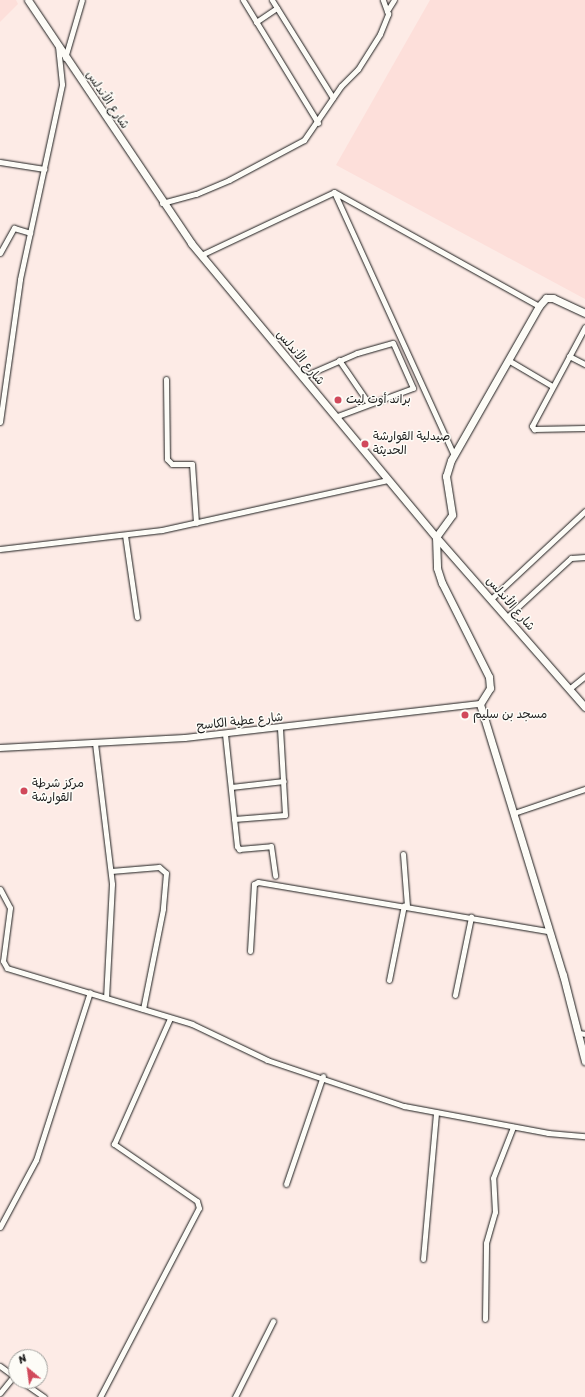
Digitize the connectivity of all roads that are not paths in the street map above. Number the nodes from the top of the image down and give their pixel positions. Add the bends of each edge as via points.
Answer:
1 (28, 0) edge
2 (82, 0) edge
3 (243, 0) edge
4 (272, 0) edge
5 (383, 0) edge
6 (394, 0) edge
7 (277, 8) junction
8 (387, 11) junction
9 (256, 22) junction
10 (58, 47) junction
11 (66, 58) junction
12 (333, 98) junction
13 (318, 123) junction
14 (0, 162) edge
15 (44, 169) junction
16 (334, 192) junction
17 (162, 203) junction
18 (30, 233) junction
19 (0, 253) edge
20 (201, 255) junction
21 (539, 306) junction
22 (585, 313) edge
23 (585, 327) edge
24 (569, 356) junction
25 (339, 360) junction
26 (508, 360) junction
27 (585, 364) edge
28 (302, 377) junction
29 (166, 379) dead end
30 (3, 383) edge
31 (552, 386) junction
32 (369, 404) junction
33 (335, 417) junction
34 (0, 422) edge
35 (584, 426) edge
36 (454, 454) junction
37 (388, 480) junction
38 (585, 512) edge
39 (196, 523) junction
40 (125, 535) junction
41 (436, 537) junction
42 (0, 549) edge
43 (585, 557) edge
44 (491, 599) junction
45 (137, 617) dead end
46 (507, 617) junction
47 (585, 676) edge
48 (569, 689) junction
49 (480, 704) junction
50 (585, 707) edge
51 (280, 729) junction
52 (225, 734) junction
53 (95, 743) junction
54 (0, 748) edge
55 (284, 781) junction
56 (231, 787) junction
57 (585, 788) edge
58 (514, 813) junction
59 (234, 819) junction
60 (403, 854) dead end
61 (111, 871) junction
62 (275, 876) dead end
63 (0, 888) edge
64 (405, 906) junction
65 (471, 917) junction
66 (549, 931) junction
67 (250, 951) dead end
68 (389, 980) dead end
69 (90, 992) junction
70 (455, 995) dead end
71 (106, 997) junction
72 (143, 1009) junction
73 (170, 1018) junction
74 (582, 1033) edge
75 (585, 1061) edge
76 (323, 1076) junction
77 (436, 1113) junction
78 (513, 1127) junction
79 (585, 1136) edge
80 (286, 1184) dead end
81 (0, 1227) edge
82 (423, 1259) dead end
83 (485, 1319) dead end
84 (273, 1320) dead end
85 (8, 1384) edge
86 (32, 1389) edge
87 (0, 1393) edge
88 (44, 1397) edge
89 (100, 1397) edge
90 (235, 1397) edge

1 - 10 main road, شارع الأندلس
2 - 11 street
3 - 9 street
4 - 7 street
5 - 8 street
6 - 8 street
7 - 9 street
7 - 12 street
8 - 12 street via 387,20 362,63
9 - 13 street
10 - 11 main road, شارع الأندلس
10 - 15 street via 62,84
11 - 17 main road, شارع الأندلس
12 - 13 street
13 - 17 street via 298,144 229,180 196,194
14 - 15 street
15 - 18 street
16 - 20 street
16 - 21 street
16 - 36 street
17 - 20 main road, شارع الأندلس
18 - 19 street via 14,228
18 - 30 street
20 - 28 main road, شارع الأندلس
21 - 22 main road via 546,298 553,298
21 - 26 main road
23 - 24 street
24 - 27 street
24 - 31 street
25 - 28 street
25 - 32 street
25 - 32 street via 393,343 413,387
26 - 31 street
26 - 36 main road
28 - 33 main road, شارع الأندلس
29 - 39 street via 167,459 172,464 192,464
30 - 34 street
31 - 35 street via 532,426 534,430
32 - 33 street
33 - 37 main road, شارع الأندلس
36 - 41 main road via 446,476 452,515
37 - 39 street
37 - 41 main road, شارع الأندلس
38 - 44 street
39 - 40 street
40 - 42 street
40 - 45 street
41 - 44 main road, شارع الأندلس
41 - 49 main road via 437,568 442,583 489,677 490,688
43 - 46 street via 571,558
44 - 46 main road, شارع الأندلس
46 - 48 main road, شارع الأندلس
47 - 48 street
48 - 50 main road, شارع الأندلس
49 - 51 street, شارع عطية الكاسح
49 - 58 main road
51 - 52 street, شارع عطية الكاسح
51 - 55 street
52 - 53 street, شارع عطية الكاسح
52 - 56 street
53 - 54 street, شارع عطية الكاسح
53 - 61 street
55 - 56 street
55 - 59 street via 284,816
56 - 59 street
57 - 58 street
58 - 66 main road
59 - 62 street via 239,849 271,846
60 - 64 street
61 - 71 street
61 - 72 street via 159,867 166,873 163,909
63 - 69 street via 10,908 4,966
64 - 65 street
64 - 67 street via 258,882 254,884
64 - 68 street
65 - 66 street
65 - 70 street
66 - 74 main road
69 - 71 street
69 - 81 street via 36,1160
71 - 72 street
72 - 73 street
73 - 76 street via 192,1024 267,1060
73 - 89 street via 114,1144 197,1201 199,1208
74 - 75 main road
76 - 77 street via 404,1106
76 - 80 street
77 - 78 street
77 - 82 street
78 - 79 street
78 - 83 street via 494,1178 495,1212 486,1243
84 - 90 street
85 - 87 street
86 - 88 street

